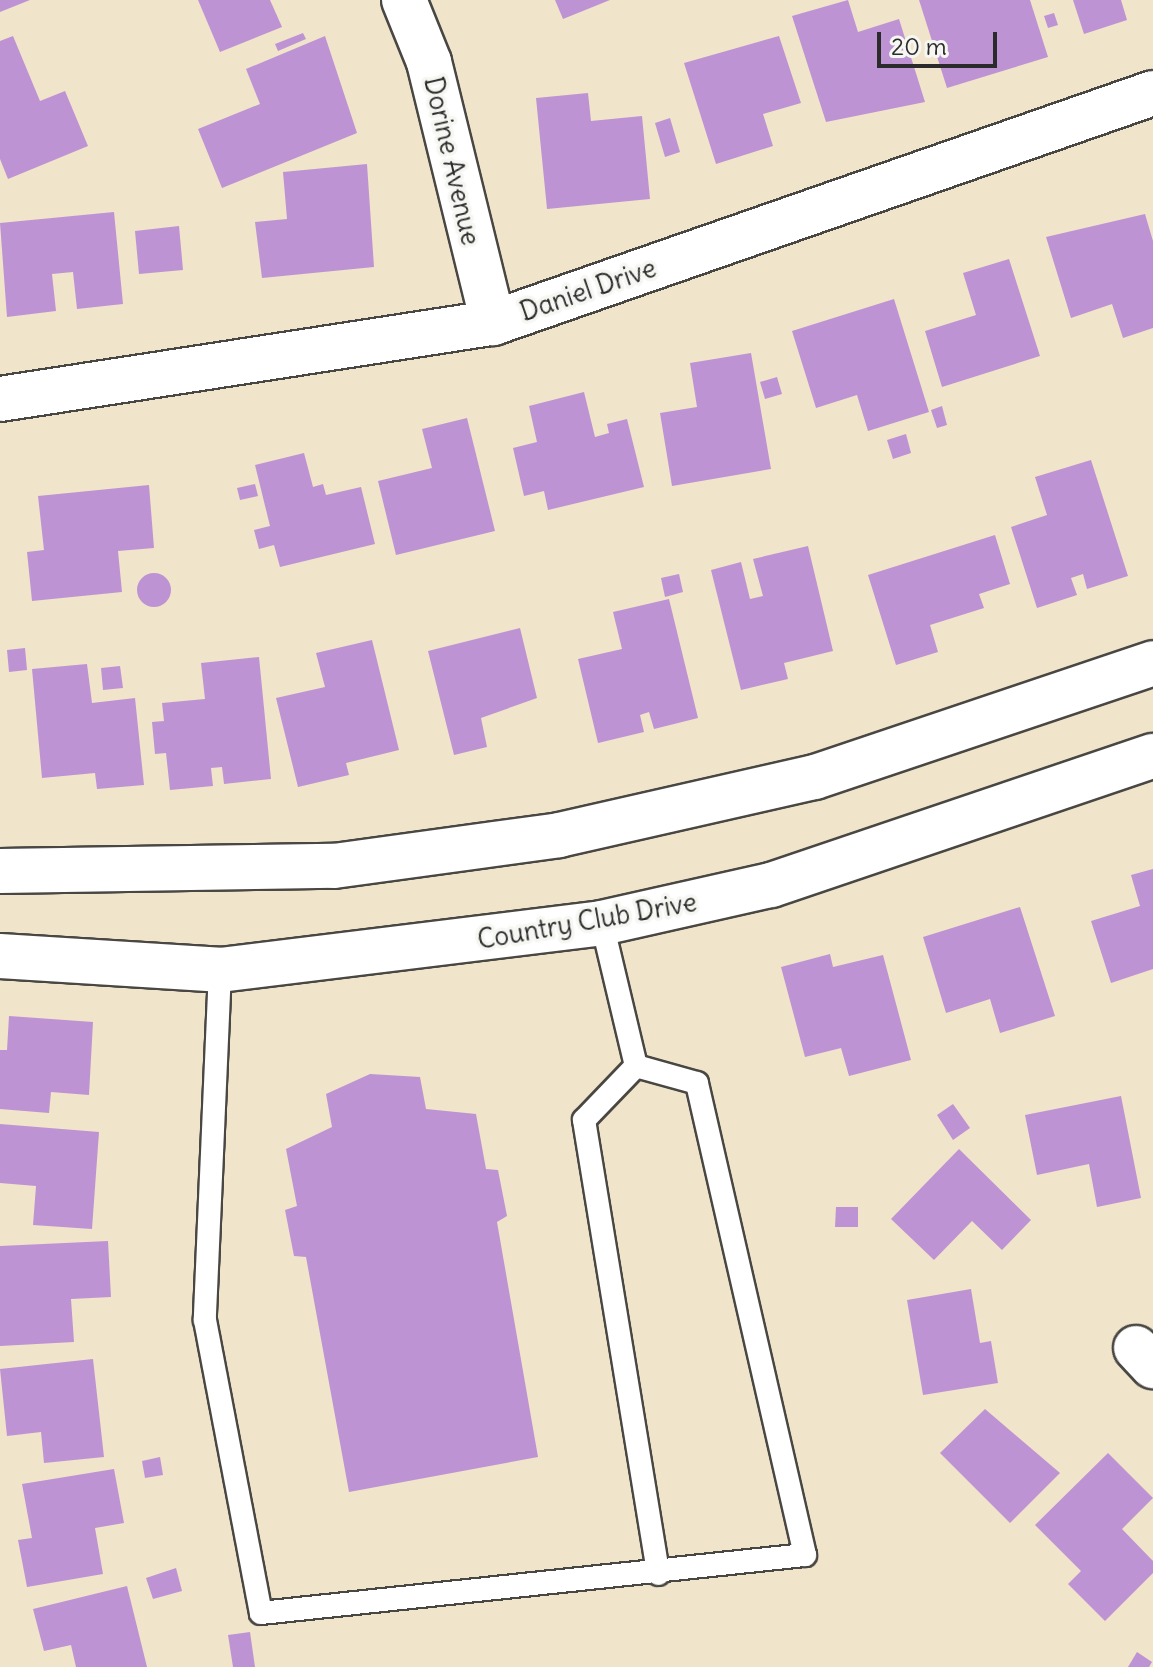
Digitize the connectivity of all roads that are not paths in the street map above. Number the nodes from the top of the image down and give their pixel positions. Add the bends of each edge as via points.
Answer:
1 (404, 0) edge
2 (1153, 93) edge
3 (493, 323) junction
4 (0, 399) edge
5 (1153, 663) edge
6 (1153, 756) edge
7 (0, 871) edge
8 (602, 923) junction
9 (0, 956) edge
10 (220, 970) junction
11 (636, 1066) junction
12 (658, 1574) junction

1 - 3 street, Dorine Avenue via 429,62
2 - 3 street, Daniel Drive
3 - 4 street, Daniel Drive
5 - 7 street via 815,777 559,835 334,866
6 - 8 street, Country Club Drive via 771,885
8 - 10 street, Country Club Drive
8 - 11 lane
9 - 10 street, Country Club Drive
10 - 12 lane via 205,1320 261,1613
11 - 12 lane via 584,1120
11 - 12 lane via 697,1083 805,1555

